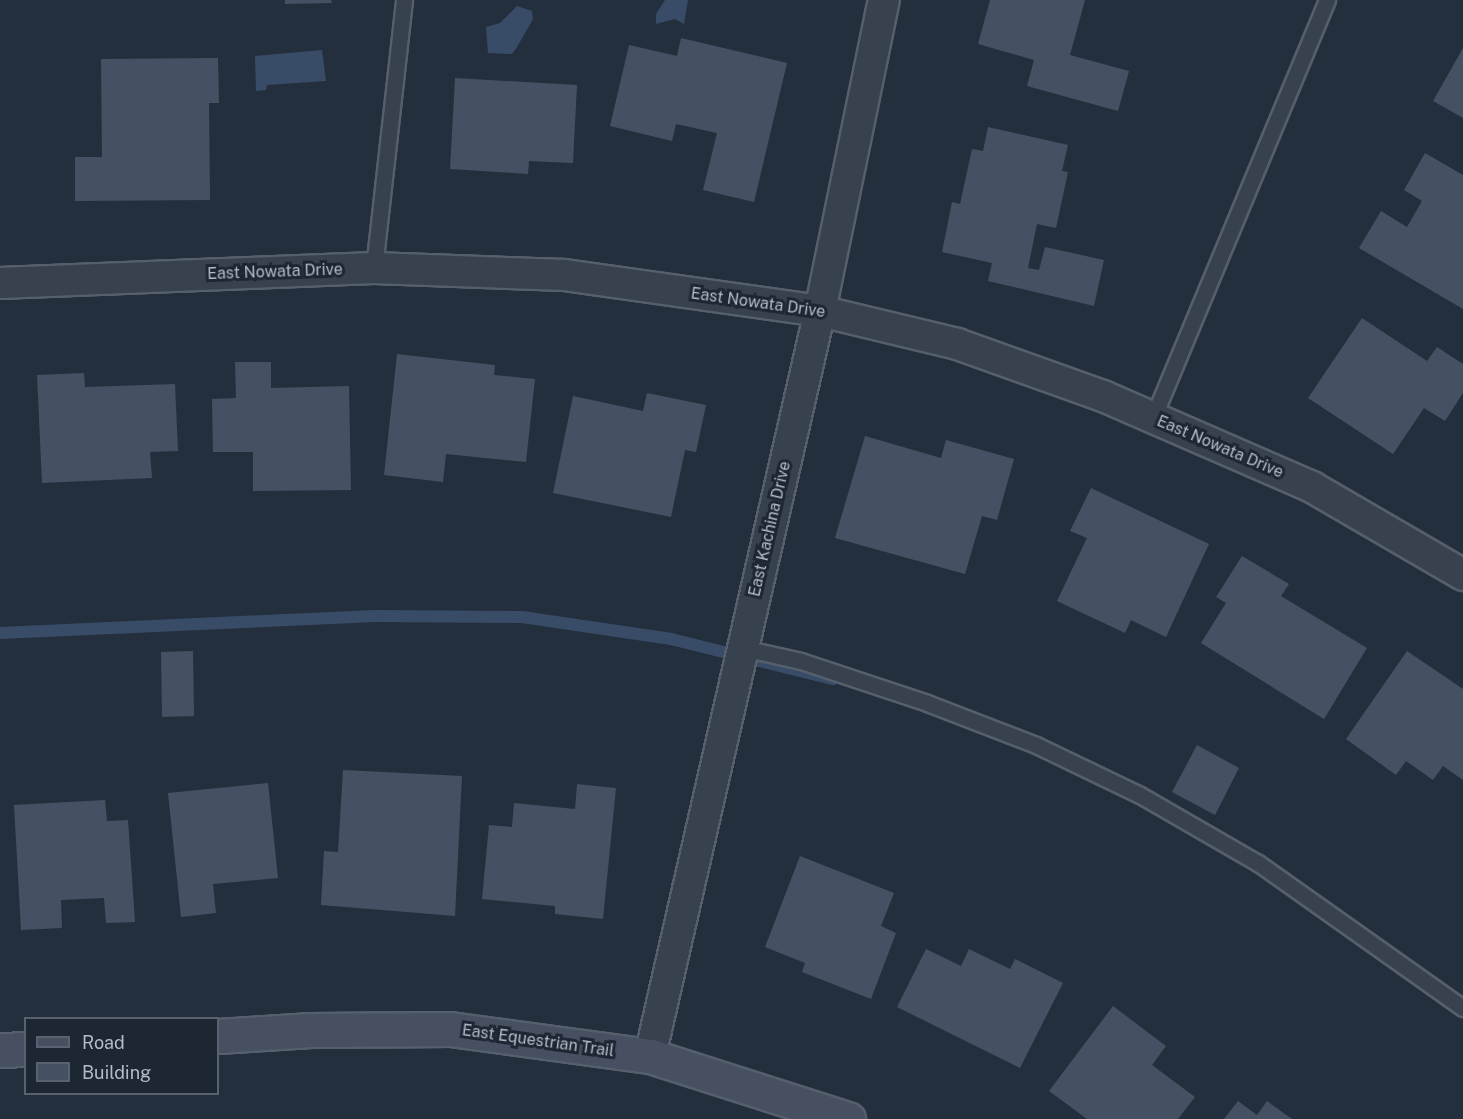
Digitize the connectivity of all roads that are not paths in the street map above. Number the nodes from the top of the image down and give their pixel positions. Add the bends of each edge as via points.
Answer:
1 (404, 0) edge
2 (884, 0) edge
3 (1327, 0) edge
4 (374, 267) junction
5 (0, 283) edge
6 (820, 311) junction
7 (1153, 418) junction
8 (1463, 575) edge
9 (743, 648) junction
10 (1463, 1008) edge
11 (219, 1036) edge
12 (24, 1049) edge
13 (0, 1050) edge
14 (650, 1056) junction
15 (848, 1119) edge

1 - 4 lane
2 - 6 street, East Kachina Drive
3 - 7 lane
4 - 5 street, East Nowata Drive
4 - 6 street, East Nowata Drive via 564,275
6 - 7 street, East Nowata Drive via 957,344 1104,396
6 - 9 street, East Kachina Drive
7 - 8 street, East Nowata Drive via 1312,487
9 - 10 lane via 801,661 927,702 1036,745 1140,795 1258,863
9 - 14 street, East Kachina Drive
11 - 14 street, East Equestrian Trail via 311,1030 450,1029
12 - 13 street
14 - 15 street, East Equestrian Trail

